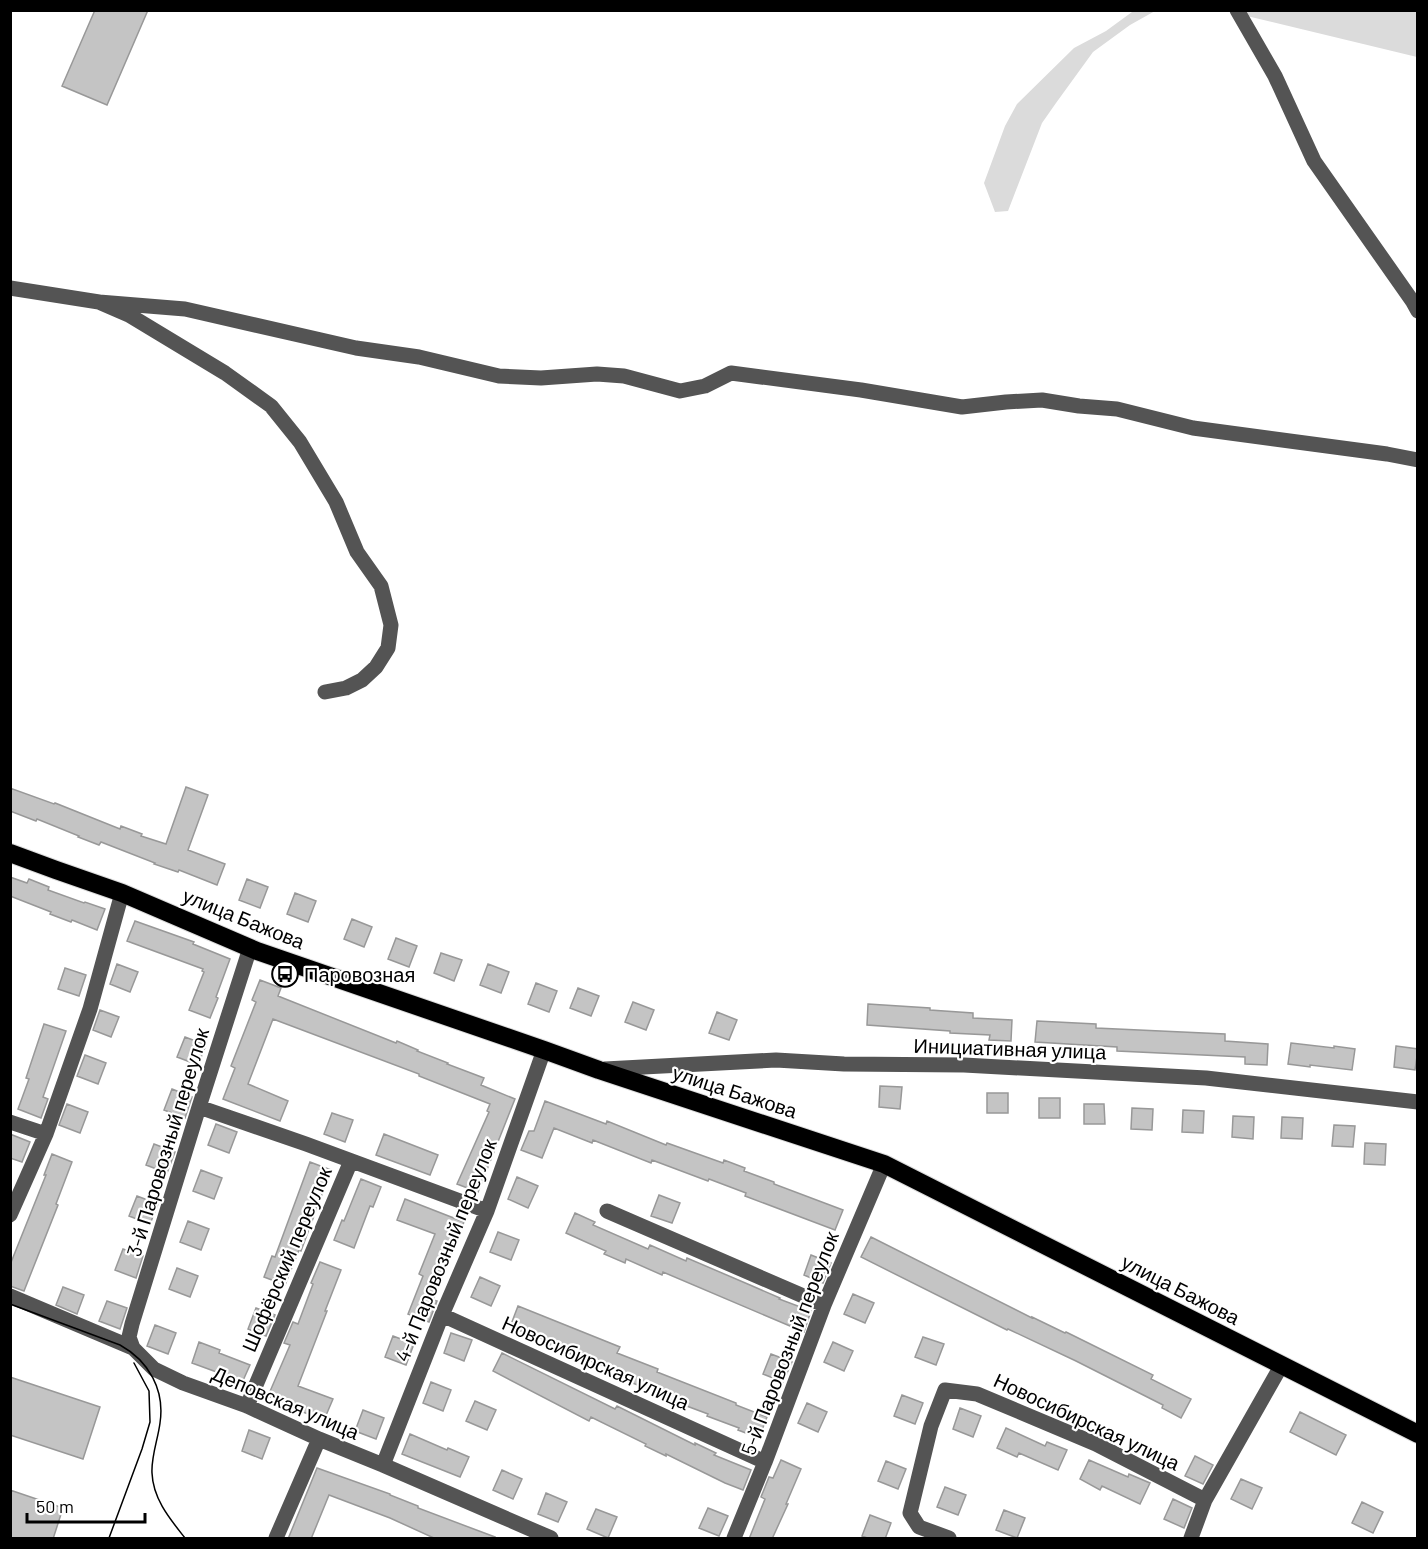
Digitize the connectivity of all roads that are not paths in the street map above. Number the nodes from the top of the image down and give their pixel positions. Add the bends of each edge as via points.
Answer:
1 (1237, 10) edge
2 (10, 288) edge
3 (99, 302) junction
4 (1418, 311) edge
5 (1418, 460) edge
6 (325, 692) dead end
7 (10, 853) edge
8 (122, 893) junction
9 (250, 948) junction
10 (544, 1050) junction
11 (599, 1070) junction
12 (1418, 1102) edge
13 (199, 1107) junction
14 (10, 1122) edge
15 (46, 1134) junction
16 (351, 1161) junction
17 (884, 1164) junction
18 (487, 1211) junction
19 (607, 1211) dead end
20 (10, 1215) edge
21 (10, 1296) edge
22 (824, 1305) junction
23 (442, 1315) junction
24 (133, 1348) junction
25 (1281, 1366) junction
26 (247, 1406) junction
27 (1418, 1434) edge
28 (319, 1439) junction
29 (765, 1462) junction
30 (383, 1465) junction
31 (1205, 1500) junction
32 (276, 1539) edge
33 (551, 1539) edge
34 (734, 1539) edge
35 (949, 1539) edge
36 (1191, 1539) edge

1 - 4 street via 1275,76 1314,161
2 - 3 street
3 - 5 street via 184,309 499,376 624,376 680,392 705,386 731,373 962,407 1042,400 1117,409 1193,428
3 - 6 street via 129,315 225,372 271,406 300,442 336,502 357,552 381,586 391,625 388,648 376,667 362,680
7 - 8 highway, улица Бажова
8 - 9 highway, улица Бажова
8 - 15 street via 90,1009
9 - 10 highway, улица Бажова
9 - 13 street, 3-й Паровозный переулок
10 - 11 highway, улица Бажова
10 - 18 street, 4-й Паровозный переулок
11 - 12 street, Инициативная улица via 776,1060 976,1066 1206,1077
11 - 17 highway, улица Бажова
13 - 16 street
13 - 24 street, 3-й Паровозный переулок via 132,1324 129,1337
14 - 15 street
15 - 20 street
16 - 18 street
16 - 26 street, Шофёрский переулок
17 - 22 street, 5-й Паровозный переулок
17 - 25 highway, улица Бажова
18 - 23 street, 4-й Паровозный переулок
19 - 22 street
21 - 24 street, Деповская улица
22 - 29 street, 5-й Паровозный переулок
23 - 29 street, Новосибирская улица
23 - 30 street, 4-й Паровозный переулок
24 - 26 street, Деповская улица via 154,1369
25 - 27 highway, улица Бажова
25 - 31 street
26 - 28 street, Деповская улица
28 - 30 street, Деповская улица
28 - 32 street
29 - 34 street, 5-й Паровозный переулок
30 - 33 street, Деповская улица
31 - 35 street, Новосибирская улица via 1096,1444 977,1394 945,1390 931,1426 910,1513 920,1527
31 - 36 street

